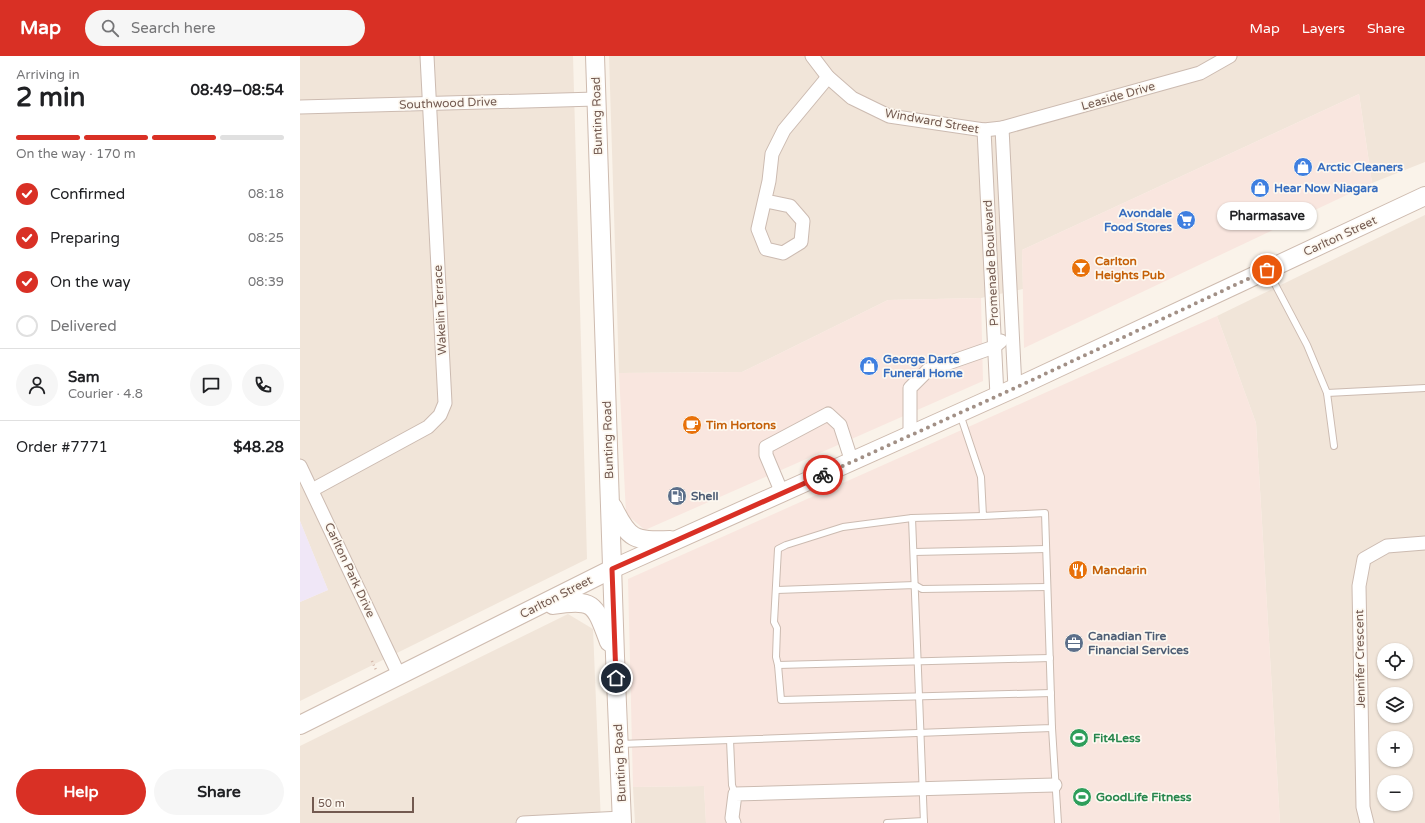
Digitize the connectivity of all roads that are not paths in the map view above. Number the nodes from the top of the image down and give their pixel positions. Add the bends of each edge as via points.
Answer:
1 (427, 56) edge
2 (595, 56) edge
3 (812, 56) edge
4 (1230, 56) edge
5 (828, 77) junction
6 (596, 99) junction
7 (429, 104) junction
8 (300, 107) edge
9 (1002, 128) junction
10 (984, 130) junction
11 (1425, 196) edge
12 (766, 201) dead end
13 (1267, 270) junction
14 (1012, 332) junction
15 (995, 346) junction
16 (1015, 388) junction
17 (1425, 388) edge
18 (1327, 393) junction
19 (997, 396) junction
20 (960, 413) junction
21 (910, 435) junction
22 (1334, 446) dead end
23 (852, 462) junction
24 (300, 466) edge
25 (312, 490) junction
26 (782, 493) junction
27 (610, 501) junction
28 (983, 516) junction
29 (912, 518) junction
30 (678, 540) junction
31 (1425, 543) edge
32 (1046, 549) junction
33 (914, 552) junction
34 (612, 569) junction
35 (915, 585) junction
36 (1048, 587) junction
37 (777, 590) junction
38 (536, 607) junction
39 (615, 656) junction
40 (1050, 658) junction
41 (918, 662) junction
42 (778, 665) junction
43 (399, 675) junction
44 (1051, 693) junction
45 (919, 696) junction
46 (300, 725) edge
47 (1052, 728) junction
48 (921, 733) junction
49 (730, 740) junction
50 (619, 744) junction
51 (1056, 785) junction
52 (922, 788) junction
53 (735, 794) junction
54 (622, 820) edge
55 (924, 822) edge
56 (523, 823) edge
57 (734, 823) edge
58 (887, 823) edge
59 (1058, 823) edge
60 (1366, 823) edge

1 - 7 street, Wakelin Terrace
2 - 6 main road, Bunting Road
3 - 5 street, Windward Street
4 - 9 street, Leaside Drive via 1200,73
5 - 10 street, Windward Street via 852,98 889,116
5 - 12 street via 784,130 772,154
6 - 7 street, Southwood Drive
6 - 27 main road, Bunting Road
7 - 8 street, Southwood Drive
7 - 25 street, Wakelin Terrace via 445,403 440,415 428,427
9 - 10 street, Windward Street
9 - 14 street, Promenade Boulevard
10 - 15 street, Promenade Boulevard
11 - 13 main road, Carlton Street
13 - 16 main road, Carlton Street
13 - 18 lane via 1307,346
14 - 15 street
14 - 16 street, Promenade Boulevard
15 - 19 street, Promenade Boulevard
15 - 21 street via 928,370 910,388
16 - 19 main road, Carlton Street
17 - 18 lane
18 - 22 lane
19 - 20 main road, Carlton Street
20 - 21 main road, Carlton Street
20 - 28 lane via 982,478
21 - 23 main road, Carlton Street
23 - 26 main road, Carlton Street
23 - 26 street via 840,425 828,414 766,448 766,455
24 - 25 street, Carlton Park Drive
25 - 43 street, Carlton Park Drive
26 - 30 main road, Carlton Street
27 - 30 main road via 624,529 642,540
27 - 34 main road, Bunting Road
28 - 29 lane
28 - 32 lane via 1045,513
29 - 33 lane
29 - 37 lane via 843,527 782,547 778,550
30 - 34 main road, Carlton Street
31 - 60 street, Jennifer Crescent via 1387,546 1364,560 1359,586 1363,807
32 - 33 lane
32 - 36 lane
33 - 35 lane
34 - 38 main road, Carlton Street
34 - 39 main road, Bunting Road
35 - 36 lane via 922,588
35 - 37 lane
35 - 41 lane
36 - 40 lane
37 - 42 lane via 774,599 774,622 777,628
38 - 39 main road via 575,601 589,604 599,614
38 - 43 main road, Carlton Street
39 - 50 main road, Bunting Road
40 - 41 lane
40 - 44 lane
41 - 42 lane
41 - 45 lane
42 - 45 lane via 781,700
43 - 46 main road, Carlton Street
44 - 45 lane
44 - 47 lane
45 - 48 lane
47 - 48 lane
47 - 51 lane
48 - 49 lane
48 - 52 lane
49 - 50 lane
49 - 53 lane via 732,786
50 - 54 main road, Bunting Road
51 - 52 street
51 - 59 lane
52 - 53 street
52 - 55 lane
53 - 57 street via 732,818
54 - 56 street
55 - 58 lane

